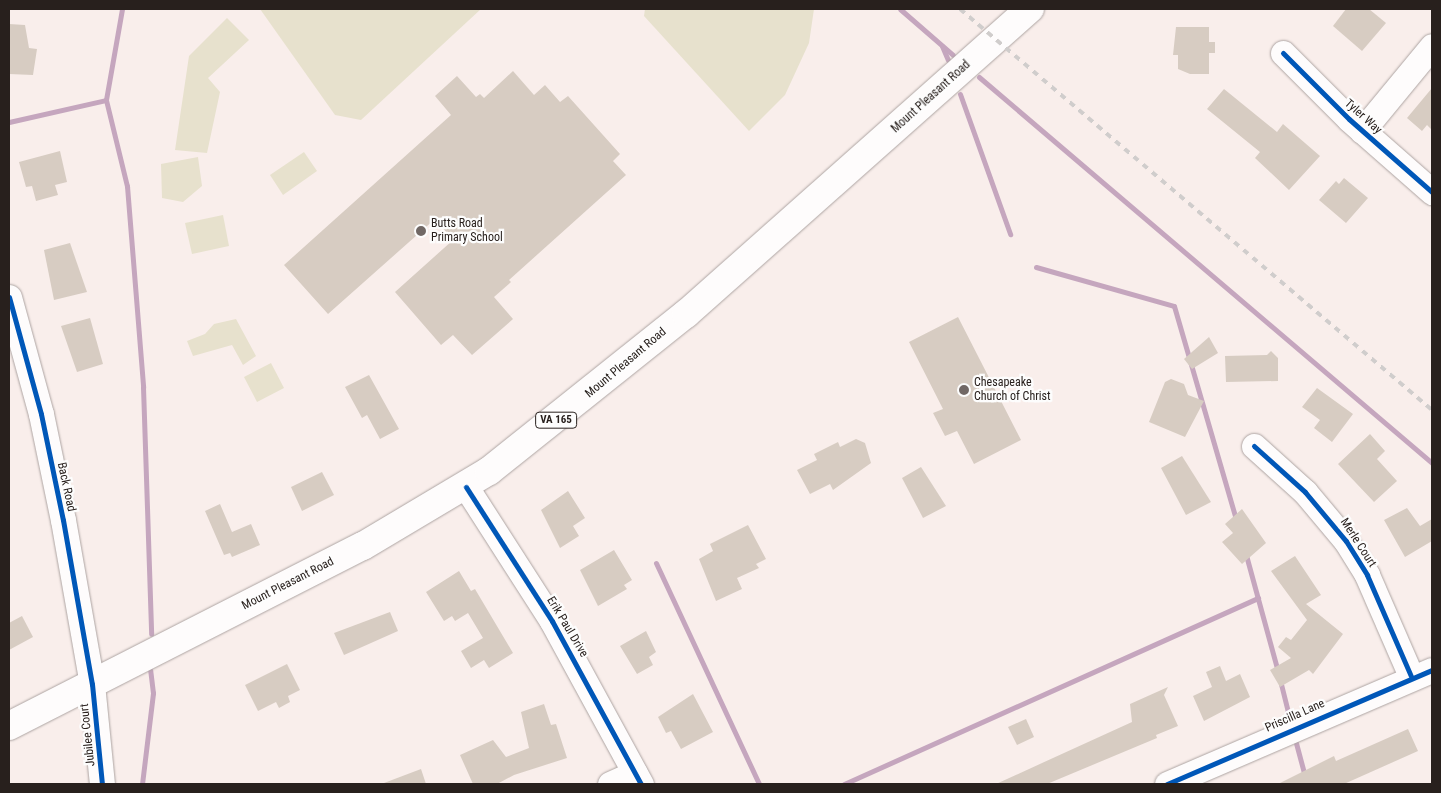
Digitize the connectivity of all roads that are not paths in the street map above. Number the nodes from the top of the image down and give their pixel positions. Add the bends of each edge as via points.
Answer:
1 (1030, 9) edge
2 (1432, 46) edge
3 (1283, 53) dead end
4 (1362, 131) junction
5 (1432, 192) edge
6 (9, 297) edge
7 (1254, 446) dead end
8 (466, 487) junction
9 (1422, 673) edge
10 (92, 684) junction
11 (9, 726) edge
12 (638, 778) edge
13 (102, 784) edge
14 (610, 784) edge
15 (1167, 784) edge

1 - 8 highway, Mount Pleasant Road / VA 165 via 690,311 538,435
2 - 4 street
3 - 4 street, Tyler Way
4 - 5 street, Tyler Way
6 - 10 street, Back Road via 41,414
7 - 9 street, Merle Court via 1304,492 1346,540
8 - 10 highway, Mount Pleasant Road / VA 165 via 362,546
8 - 12 street, Erik Paul Drive via 552,621
9 - 15 street, Priscilla Lane
10 - 11 highway, Mount Pleasant Road / VA 165
10 - 13 street, Jubilee Court
12 - 14 street

